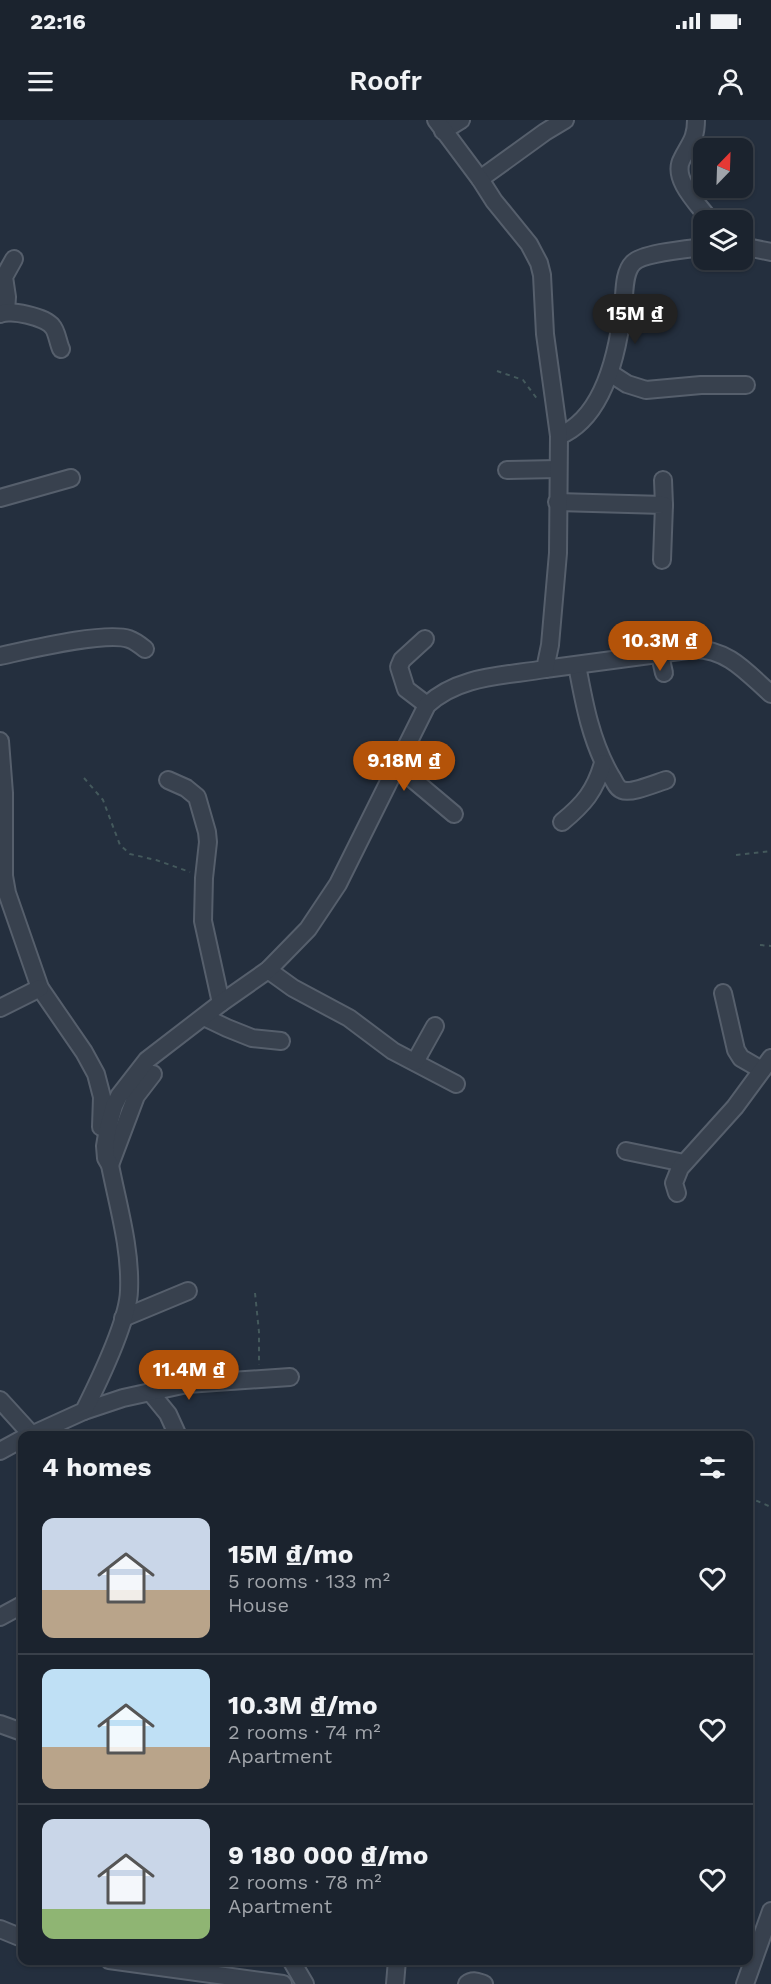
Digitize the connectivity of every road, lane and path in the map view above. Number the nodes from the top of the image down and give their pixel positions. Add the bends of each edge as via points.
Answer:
1 (460, 120) edge
2 (565, 120) edge
3 (696, 120) edge
4 (439, 125) edge
5 (480, 179) junction
6 (702, 210) edge
7 (753, 248) edge
8 (693, 249) edge
9 (771, 252) edge
10 (14, 260) dead end
11 (3, 312) edge
12 (61, 350) dead end
13 (497, 371) dead end
14 (610, 373) junction
15 (746, 385) dead end
16 (540, 403) dead end
17 (559, 436) junction
18 (558, 469) junction
19 (507, 470) dead end
20 (71, 477) dead end
21 (663, 480) dead end
22 (0, 498) edge
23 (557, 502) junction
24 (664, 505) junction
25 (662, 560) dead end
26 (425, 639) dead end
27 (145, 649) dead end
28 (660, 655) junction
29 (0, 656) edge
30 (577, 665) junction
31 (545, 669) junction
32 (664, 674) dead end
33 (771, 694) edge
34 (427, 705) junction
35 (0, 741) edge
36 (603, 763) junction
37 (398, 766) junction
38 (84, 778) dead end
39 (168, 780) dead end
40 (666, 780) dead end
41 (454, 814) dead end
42 (562, 822) dead end
43 (771, 851) edge
44 (736, 855) dead end
45 (204, 878) junction
46 (760, 945) dead end
47 (771, 946) edge
48 (268, 970) junction
49 (40, 988) junction
50 (723, 993) dead end
51 (221, 1003) junction
52 (0, 1008) edge
53 (204, 1017) junction
54 (435, 1026) dead end
55 (281, 1041) dead end
56 (415, 1062) junction
57 (767, 1064) edge
58 (153, 1074) dead end
59 (456, 1084) dead end
60 (626, 1151) dead end
61 (108, 1161) junction
62 (684, 1163) junction
63 (677, 1193) dead end
64 (188, 1291) dead end
65 (255, 1293) dead end
66 (123, 1318) junction
67 (290, 1377) dead end
68 (260, 1380) junction
69 (150, 1392) junction
70 (0, 1400) edge
71 (84, 1411) junction
72 (23, 1431) edge
73 (38, 1431) edge
74 (176, 1431) edge
75 (18, 1441) edge
76 (0, 1451) edge
77 (753, 1499) edge
78 (771, 1507) edge
79 (18, 1607) edge
80 (0, 1617) edge
81 (0, 1724) edge
82 (18, 1731) edge
83 (771, 1911) edge
84 (0, 1929) edge
85 (18, 1936) edge
86 (753, 1962) edge
87 (145, 1965) edge
88 (294, 1965) edge
89 (397, 1965) edge
90 (752, 1965) edge
91 (283, 1984) edge
92 (305, 1984) edge
93 (395, 1984) edge
94 (467, 1984) edge
95 (484, 1984) edge
96 (745, 1984) edge

1 - 4 street
2 - 5 street
3 - 6 street via 696,134 679,169 683,185
4 - 5 street
5 - 17 street via 539,263
7 - 9 street
8 - 14 street via 634,262 627,275 618,346
10 - 11 street via 4,277 7,297
11 - 12 street via 36,318 52,326
13 - 16 path via 523,381
14 - 15 street via 646,390
14 - 17 street via 585,417 576,428
17 - 18 street
18 - 19 street
18 - 23 street
20 - 22 street
21 - 24 street
23 - 24 street
23 - 31 street via 558,553
24 - 25 street
26 - 34 street via 399,667 405,689
27 - 29 street via 127,638 108,638
28 - 30 street
28 - 32 street
28 - 33 street via 711,649 731,660
30 - 31 street
30 - 36 street via 585,707
31 - 34 street via 462,684
34 - 37 street
35 - 49 street via 4,876
36 - 40 street via 617,787 628,792
36 - 42 street via 588,797
37 - 41 street
37 - 48 street via 321,912
38 - 45 path via 103,800 125,851
39 - 45 street via 197,797 208,842
43 - 44 path
45 - 51 street via 203,921
46 - 47 path
48 - 51 street
48 - 56 street
49 - 52 street
49 - 61 street via 84,1052 100,1083 101,1136
50 - 57 street via 736,1050 741,1058
51 - 53 street
53 - 55 street via 252,1038
53 - 61 street via 147,1060 130,1080 114,1106 108,1128
54 - 56 street
56 - 59 street
57 - 62 street via 735,1107
58 - 61 street via 136,1096
60 - 62 street
61 - 66 street via 125,1236 129,1277
62 - 63 street via 676,1176
64 - 66 street
65 - 68 path
66 - 71 street
67 - 68 street
68 - 69 street via 187,1384
69 - 71 street
69 - 74 street
70 - 72 street
71 - 73 street
75 - 76 street
77 - 78 path
79 - 80 street
81 - 82 street
83 - 86 street
84 - 85 street
87 - 91 street
88 - 92 street
89 - 93 street
90 - 96 street
94 - 95 street

